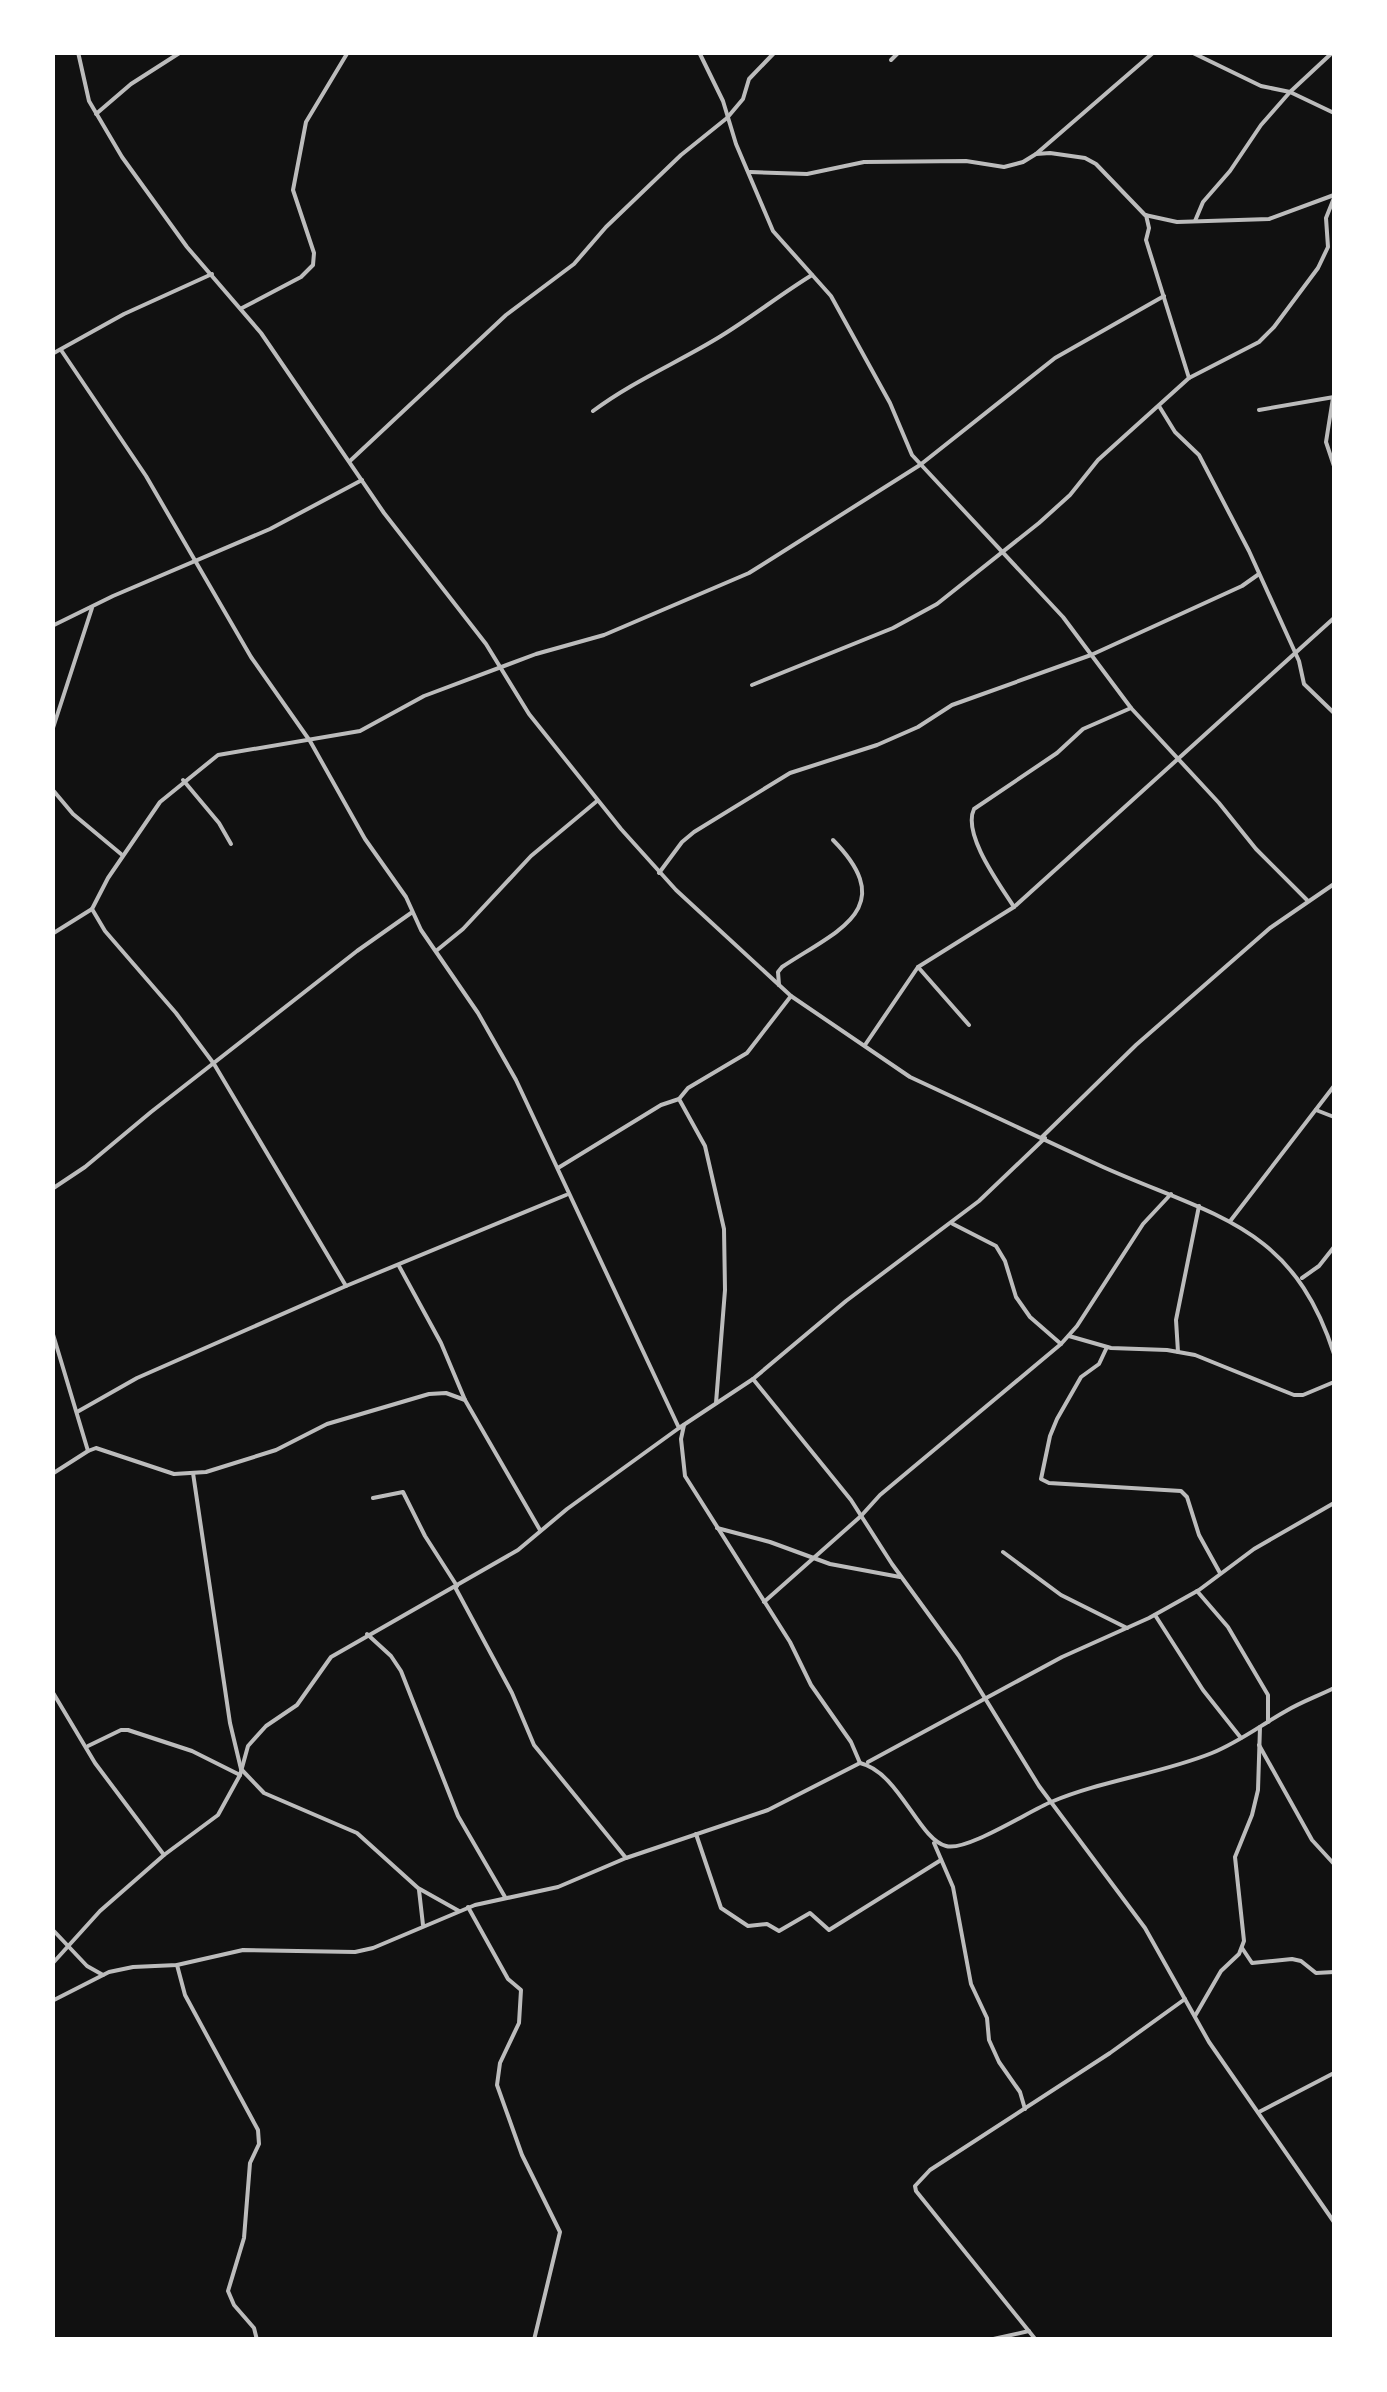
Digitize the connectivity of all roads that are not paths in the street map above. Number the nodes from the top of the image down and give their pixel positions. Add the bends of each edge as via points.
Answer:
1 (78, 52) edge
2 (181, 52) edge
3 (348, 52) edge
4 (699, 52) edge
5 (776, 52) edge
6 (899, 52) edge
7 (1154, 52) edge
8 (1191, 52) edge
9 (1333, 52) edge
10 (891, 60) dead end
11 (1290, 92) junction
12 (1334, 113) edge
13 (96, 114) junction
14 (728, 118) junction
15 (1036, 154) junction
16 (750, 172) junction
17 (1334, 196) edge
18 (1145, 215) junction
19 (1195, 221) junction
20 (1331, 249) edge
21 (212, 274) junction
22 (812, 275) junction
23 (1164, 296) junction
24 (242, 308) junction
25 (62, 350) junction
26 (52, 354) edge
27 (1189, 378) junction
28 (1334, 397) edge
29 (1159, 406) junction
30 (1259, 410) dead end
31 (593, 411) dead end
32 (350, 460) junction
33 (920, 466) junction
34 (1334, 466) edge
35 (362, 480) junction
36 (1004, 552) junction
37 (197, 560) junction
38 (1259, 574) junction
39 (92, 608) junction
40 (1334, 618) edge
41 (52, 626) edge
42 (1295, 654) junction
43 (1090, 655) junction
44 (500, 669) junction
45 (752, 685) dead end
46 (1132, 708) junction
47 (1334, 713) edge
48 (52, 731) edge
49 (310, 741) junction
50 (1179, 759) junction
51 (182, 780) junction
52 (52, 789) edge
53 (598, 800) junction
54 (833, 840) dead end
55 (230, 844) dead end
56 (122, 856) junction
57 (659, 873) junction
58 (1334, 884) edge
59 (1308, 901) junction
60 (1014, 907) junction
61 (92, 909) junction
62 (411, 912) junction
63 (52, 934) edge
64 (436, 952) junction
65 (918, 966) junction
66 (779, 986) junction
67 (791, 996) junction
68 (969, 1025) dead end
69 (864, 1046) junction
70 (214, 1064) junction
71 (1334, 1086) edge
72 (680, 1099) junction
73 (1316, 1110) junction
74 (1334, 1117) edge
75 (1043, 1138) junction
76 (557, 1169) junction
77 (52, 1189) edge
78 (568, 1194) junction
79 (1171, 1194) junction
80 (1199, 1206) junction
81 (1231, 1220) junction
82 (950, 1223) junction
83 (1334, 1247) edge
84 (399, 1266) junction
85 (1300, 1280) junction
86 (346, 1286) junction
87 (52, 1332) edge
88 (1070, 1336) junction
89 (1061, 1344) junction
90 (1107, 1347) junction
91 (1178, 1352) junction
92 (1334, 1354) edge
93 (753, 1379) junction
94 (1334, 1382) edge
95 (465, 1400) junction
96 (716, 1403) junction
97 (77, 1412) junction
98 (681, 1426) junction
99 (88, 1450) junction
100 (192, 1473) junction
101 (52, 1474) edge
102 (374, 1498) dead end
103 (1334, 1503) edge
104 (861, 1516) junction
105 (717, 1528) junction
106 (540, 1531) junction
107 (1003, 1552) dead end
108 (814, 1559) junction
109 (1220, 1572) junction
110 (902, 1577) junction
111 (456, 1586) junction
112 (1197, 1591) junction
113 (764, 1602) junction
114 (1154, 1614) junction
115 (1127, 1628) junction
116 (367, 1634) junction
117 (1334, 1688) edge
118 (52, 1691) edge
119 (985, 1698) junction
120 (1268, 1722) junction
121 (1260, 1727) junction
122 (1241, 1738) junction
123 (1260, 1746) junction
124 (86, 1747) junction
125 (863, 1763) junction
126 (240, 1772) junction
127 (1050, 1802) junction
128 (696, 1834) junction
129 (932, 1838) junction
130 (164, 1855) junction
131 (626, 1858) junction
132 (942, 1860) junction
133 (1334, 1864) edge
134 (418, 1888) junction
135 (505, 1897) junction
136 (468, 1907) junction
137 (459, 1911) junction
138 (423, 1925) junction
139 (52, 1929) edge
140 (68, 1945) junction
141 (1242, 1948) junction
142 (52, 1964) edge
143 (177, 1966) junction
144 (1334, 1972) edge
145 (103, 1975) junction
146 (1185, 1999) junction
147 (52, 2001) edge
148 (1194, 2018) junction
149 (1334, 2073) edge
150 (1025, 2109) junction
151 (1259, 2112) junction
152 (1334, 2222) edge
153 (1029, 2331) junction
154 (257, 2340) edge
155 (534, 2340) edge
156 (988, 2340) edge
157 (1036, 2340) edge

1 - 13 street
2 - 13 street
3 - 24 street via 306,122 293,190 313,265
4 - 14 street
5 - 14 street via 749,79
6 - 10 street
7 - 15 street
8 - 11 street via 1261,86
9 - 11 street
11 - 12 street
11 - 19 street via 1202,202
13 - 21 street
14 - 16 street
14 - 32 street
15 - 16 street via 1004,167 864,162 807,174
15 - 18 street via 1096,164
16 - 22 street via 773,230
17 - 19 street via 1282,216
17 - 20 street via 1326,218
18 - 19 street
18 - 23 street
20 - 27 street via 1259,342
21 - 24 street
21 - 25 street
22 - 31 street
22 - 33 street via 831,296
23 - 27 street
23 - 33 street via 1055,358
24 - 32 street
25 - 26 street
25 - 37 street
27 - 29 street
28 - 30 street
28 - 34 street via 1326,442
29 - 36 street
29 - 38 street via 1199,455
32 - 35 street
33 - 36 street
33 - 44 street via 749,572 604,635
35 - 37 street
35 - 44 street
36 - 43 street
36 - 45 street via 893,628
37 - 39 street
37 - 49 street
38 - 42 street
38 - 43 street
39 - 41 street
39 - 48 street
40 - 42 street
42 - 47 street via 1304,684
42 - 50 street
43 - 46 street
43 - 57 street via 952,705 877,745 790,773 694,832
44 - 49 street via 424,696 360,730
44 - 53 street
46 - 50 street
46 - 60 street via 1083,729 974,808 972,826 985,862
49 - 51 street via 229,750
49 - 62 street
50 - 59 street
50 - 60 street
51 - 55 street
51 - 56 street
52 - 56 street
53 - 57 street
53 - 64 street via 531,856
54 - 66 street via 858,870 858,910 846,926 782,967
56 - 61 street
57 - 66 street
58 - 59 street
59 - 75 street via 1136,1045
60 - 65 street
61 - 63 street
61 - 70 street
62 - 64 street
62 - 70 street
64 - 76 street via 516,1080
65 - 68 street
65 - 69 street
66 - 67 street
67 - 69 street
67 - 72 street via 747,1053
69 - 75 street via 910,1077
70 - 77 street
70 - 86 street
71 - 73 street
72 - 76 street
72 - 96 street via 705,1146 724,1229
73 - 74 street
73 - 81 street
75 - 79 street
75 - 82 street
76 - 78 street
78 - 84 street
78 - 98 street
79 - 80 street
79 - 88 street via 1143,1224
80 - 81 street
80 - 91 street via 1176,1320
81 - 85 street
82 - 89 street via 996,1246 1016,1297
82 - 93 street
83 - 85 street
84 - 86 street
84 - 95 street
85 - 92 street
86 - 97 street via 137,1378
87 - 97 street
88 - 89 street
88 - 90 street
89 - 104 street
90 - 91 street
90 - 109 street via 1097,1367 1080,1377 1057,1419 1041,1478 1182,1491
91 - 94 street via 1294,1395
93 - 96 street
93 - 104 street
95 - 100 street via 429,1394 327,1424 242,1463
95 - 106 street
96 - 98 street
97 - 99 street
98 - 105 street via 685,1476
98 - 106 street
99 - 100 street
99 - 101 street
100 - 126 street
102 - 111 street via 403,1492
103 - 109 street
104 - 108 street
104 - 110 street
105 - 108 street
105 - 113 street
106 - 111 street
107 - 115 street via 1061,1595
108 - 110 street
108 - 113 street
109 - 112 street
110 - 119 street
111 - 116 street
111 - 131 street via 534,1745
112 - 114 street
112 - 120 street via 1228,1627 1266,1692
113 - 125 street
114 - 115 street
114 - 122 street
115 - 119 street
116 - 126 street via 331,1657 297,1705 254,1738
116 - 135 street via 401,1671 458,1816
117 - 120 street
118 - 124 street
119 - 125 street
119 - 127 street
120 - 121 street
121 - 122 street
121 - 123 street
122 - 127 street via 1184,1763
123 - 133 street via 1312,1840
123 - 141 street via 1258,1790 1235,1857
124 - 126 street via 128,1730
124 - 130 street
125 - 128 street via 783,1804
125 - 129 street via 900,1792
126 - 130 street via 218,1815
126 - 134 street via 264,1793 357,1833
127 - 129 street via 954,1847
127 - 146 street via 1145,1928
128 - 131 street
128 - 132 street via 721,1908 746,1926 767,1924 780,1931 810,1914 828,1931
129 - 132 street
130 - 140 street
131 - 135 street via 558,1888
132 - 150 street via 970,1984 990,2042
134 - 137 street
134 - 138 street
135 - 136 street
136 - 137 street
136 - 155 street via 521,1990 518,2022 496,2081 522,2155 559,2227
137 - 138 street
138 - 143 street via 355,1952 243,1950
139 - 140 street
140 - 142 street
140 - 145 street
141 - 144 street via 1252,1963 1292,1960 1316,1973
141 - 148 street
143 - 145 street via 132,1966
143 - 154 street via 184,1995 258,2130 244,2238 228,2291
145 - 147 street
146 - 148 street
146 - 150 street
148 - 151 street
149 - 151 street
150 - 153 street via 930,2170 915,2188
151 - 152 street
153 - 156 street
153 - 157 street

